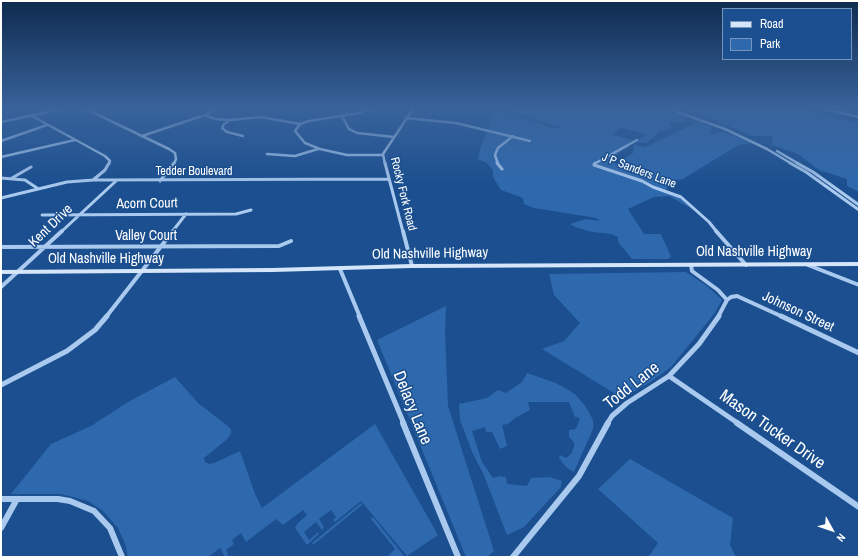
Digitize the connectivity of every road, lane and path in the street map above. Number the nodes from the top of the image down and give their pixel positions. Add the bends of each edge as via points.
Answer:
1 (18, 135) edge
2 (66, 135) edge
3 (145, 135) edge
4 (239, 135) edge
5 (298, 135) edge
6 (376, 135) edge
7 (510, 135) edge
8 (738, 135) edge
9 (742, 135) edge
10 (142, 136) joint
11 (243, 136) dead end
12 (514, 136) junction
13 (394, 137) joint
14 (76, 140) junction
15 (637, 140) dead end
16 (1, 141) edge
17 (530, 141) dead end
18 (318, 149) junction
19 (267, 154) dead end
20 (383, 155) junction
21 (779, 155) junction
22 (784, 155) junction
23 (1, 157) edge
24 (31, 167) dead end
25 (502, 169) dead end
26 (1, 178) edge
27 (12, 178) junction
28 (388, 179) junction
29 (93, 180) junction
30 (116, 181) junction
31 (160, 181) junction
32 (36, 188) junction
33 (1, 198) edge
34 (859, 205) edge
35 (251, 210) dead end
36 (859, 210) edge
37 (186, 214) junction
38 (42, 215) dead end
39 (78, 216) junction
40 (291, 241) dead end
41 (1, 247) edge
42 (160, 247) junction
43 (45, 248) junction
44 (808, 264) junction
45 (859, 264) edge
46 (691, 265) junction
47 (746, 265) junction
48 (412, 266) junction
49 (340, 269) junction
50 (1, 272) edge
51 (17, 272) junction
52 (140, 272) junction
53 (859, 286) edge
54 (1, 287) edge
55 (727, 300) junction
56 (859, 353) edge
57 (669, 376) junction
58 (1, 385) edge
59 (1, 499) edge
60 (17, 499) junction
61 (859, 506) edge
62 (1, 528) edge
63 (122, 557) edge
64 (458, 557) edge
65 (513, 557) edge

1 - 16 street
2 - 14 street
3 - 10 street
4 - 11 street
5 - 18 street via 305,143
6 - 13 street
7 - 12 street
8 - 21 street
9 - 22 street
10 - 31 street via 175,153 173,166
12 - 17 street
12 - 25 street via 498,148 495,155
13 - 20 street, Rocky Fork Road
14 - 23 street
14 - 29 street via 110,161 105,170
15 - 47 street, J P Sanders Lane via 595,162 594,165 681,197 707,220
18 - 19 street via 295,156
18 - 20 street via 347,154
20 - 28 street, Rocky Fork Road
21 - 22 street
21 - 36 street
22 - 34 street
24 - 27 street
26 - 27 street
27 - 32 street via 25,180
28 - 31 street, Tedder Boulevard
28 - 48 street, Rocky Fork Road
29 - 30 street, Tedder Boulevard
29 - 32 street, Tedder Boulevard
30 - 31 street, Tedder Boulevard
30 - 39 street, Kent Drive
32 - 33 street, Tedder Boulevard
35 - 37 street, Acorn Court via 236,214
37 - 39 street, Acorn Court
37 - 42 street
38 - 39 street, Acorn Court
39 - 43 street, Kent Drive
40 - 42 street, Valley Court via 278,246
41 - 43 street, Valley Court
42 - 43 street, Valley Court
42 - 52 street
43 - 51 street, Kent Drive
44 - 45 main road, Old Nashville Highway
44 - 47 main road, Old Nashville Highway
44 - 53 street
46 - 47 main road, Old Nashville Highway
46 - 48 main road, Old Nashville Highway
46 - 55 street via 692,271
48 - 49 main road, Old Nashville Highway
49 - 52 main road, Old Nashville Highway
49 - 64 street, Delacy Lane
50 - 51 main road, Old Nashville Highway
51 - 52 main road, Old Nashville Highway
51 - 54 street, Kent Drive
52 - 58 street via 107,317 83,340 67,352
55 - 56 street, Johnson Street via 737,296 745,299
55 - 57 street, Todd Lane via 699,344
57 - 61 street, Mason Tucker Drive
57 - 65 street, Todd Lane via 627,403 612,416 579,476
59 - 60 street
60 - 62 street
60 - 63 street via 58,499 94,511 110,528

